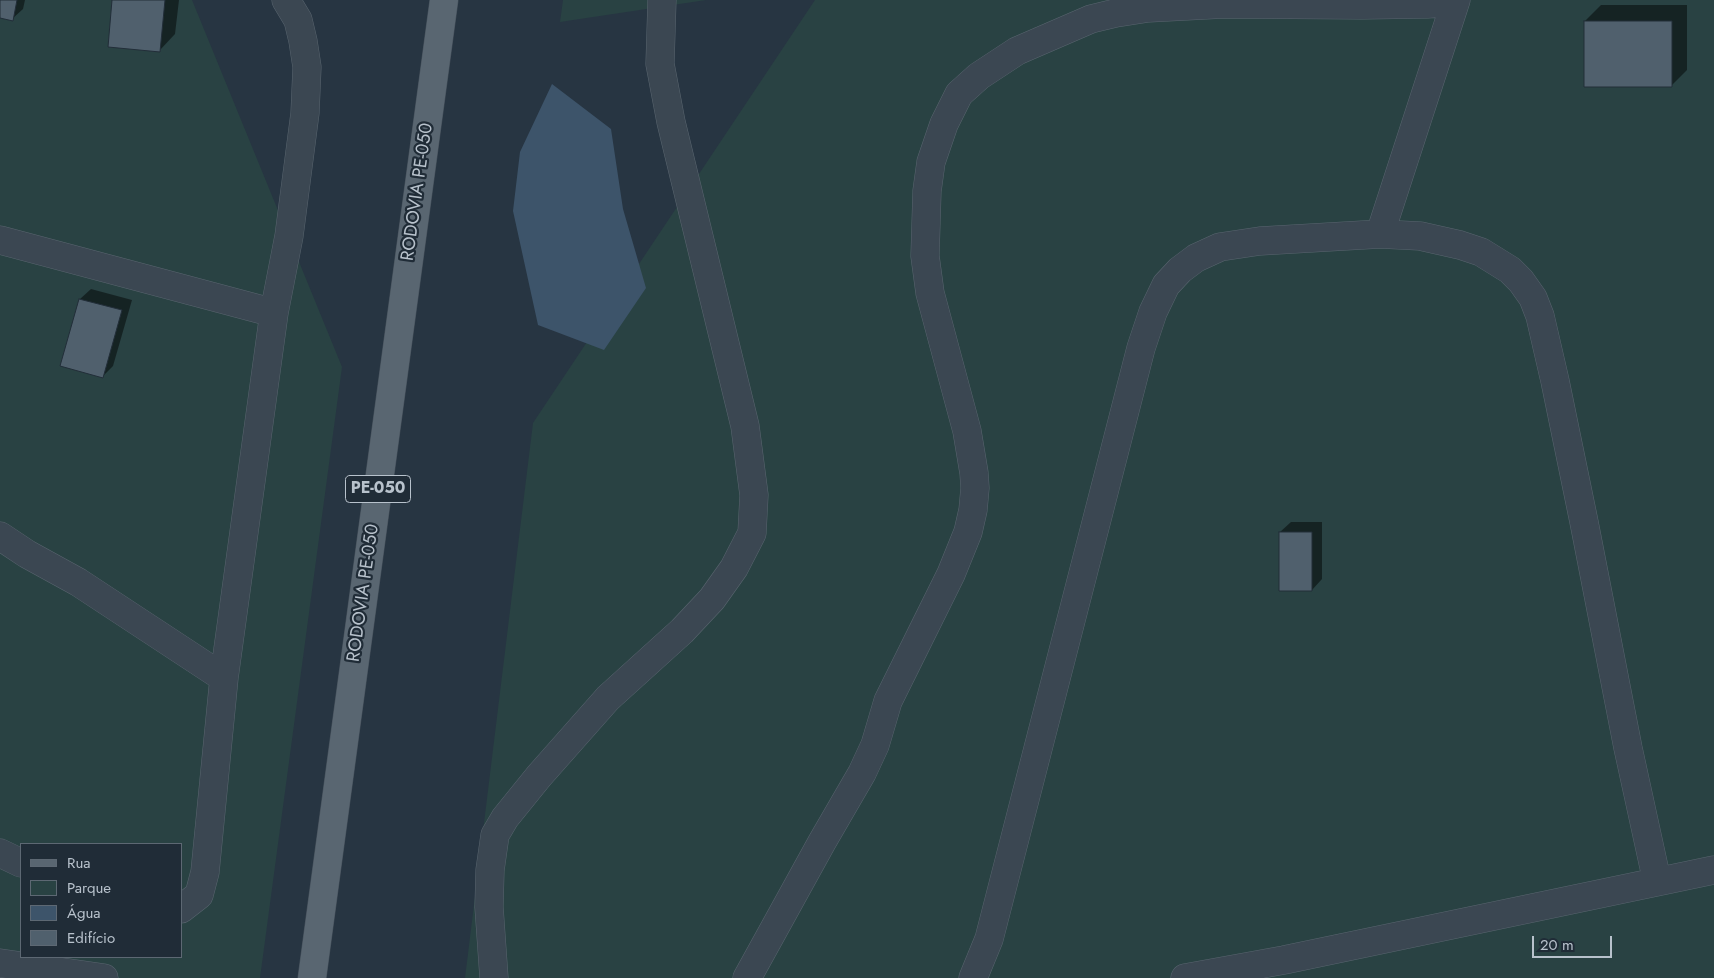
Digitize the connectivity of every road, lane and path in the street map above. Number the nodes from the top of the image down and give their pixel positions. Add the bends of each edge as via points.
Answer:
1 (286, 0) edge
2 (444, 0) edge
3 (662, 0) edge
4 (1456, 1) edge
5 (1380, 234) junction
6 (0, 240) edge
7 (274, 314) junction
8 (0, 536) edge
9 (224, 678) junction
10 (0, 852) edge
11 (20, 862) edge
12 (1714, 870) edge
13 (1657, 881) junction
14 (182, 908) edge
15 (0, 962) edge
16 (104, 978) edge
17 (312, 978) edge
18 (494, 978) edge
19 (747, 978) edge
20 (973, 978) edge
21 (1185, 978) edge

1 - 7 street via 298,20 307,67 305,113 289,236
2 - 17 main road, RODOVIA PE-050 / PE-050
3 - 18 street via 660,64 670,122 745,426 754,495 752,533 734,568 712,598 682,631 608,698 539,776 498,830 490,870
4 - 5 street
4 - 19 street via 1362,5 1224,4 1116,13 1091,19 1017,51 978,76 960,94 944,124 931,162 925,256 930,293 968,431 974,488 968,532 951,574 888,701 875,745 862,773
5 - 13 street via 1420,236 1482,252 1510,270 1533,298 1555,381
5 - 20 street via 1260,241 1220,247 1196,258 1166,285 1152,312 989,939
6 - 7 street
7 - 9 street
8 - 9 street via 78,582
9 - 14 street via 205,872 199,895
10 - 11 street
12 - 13 street
13 - 21 street
15 - 16 street

